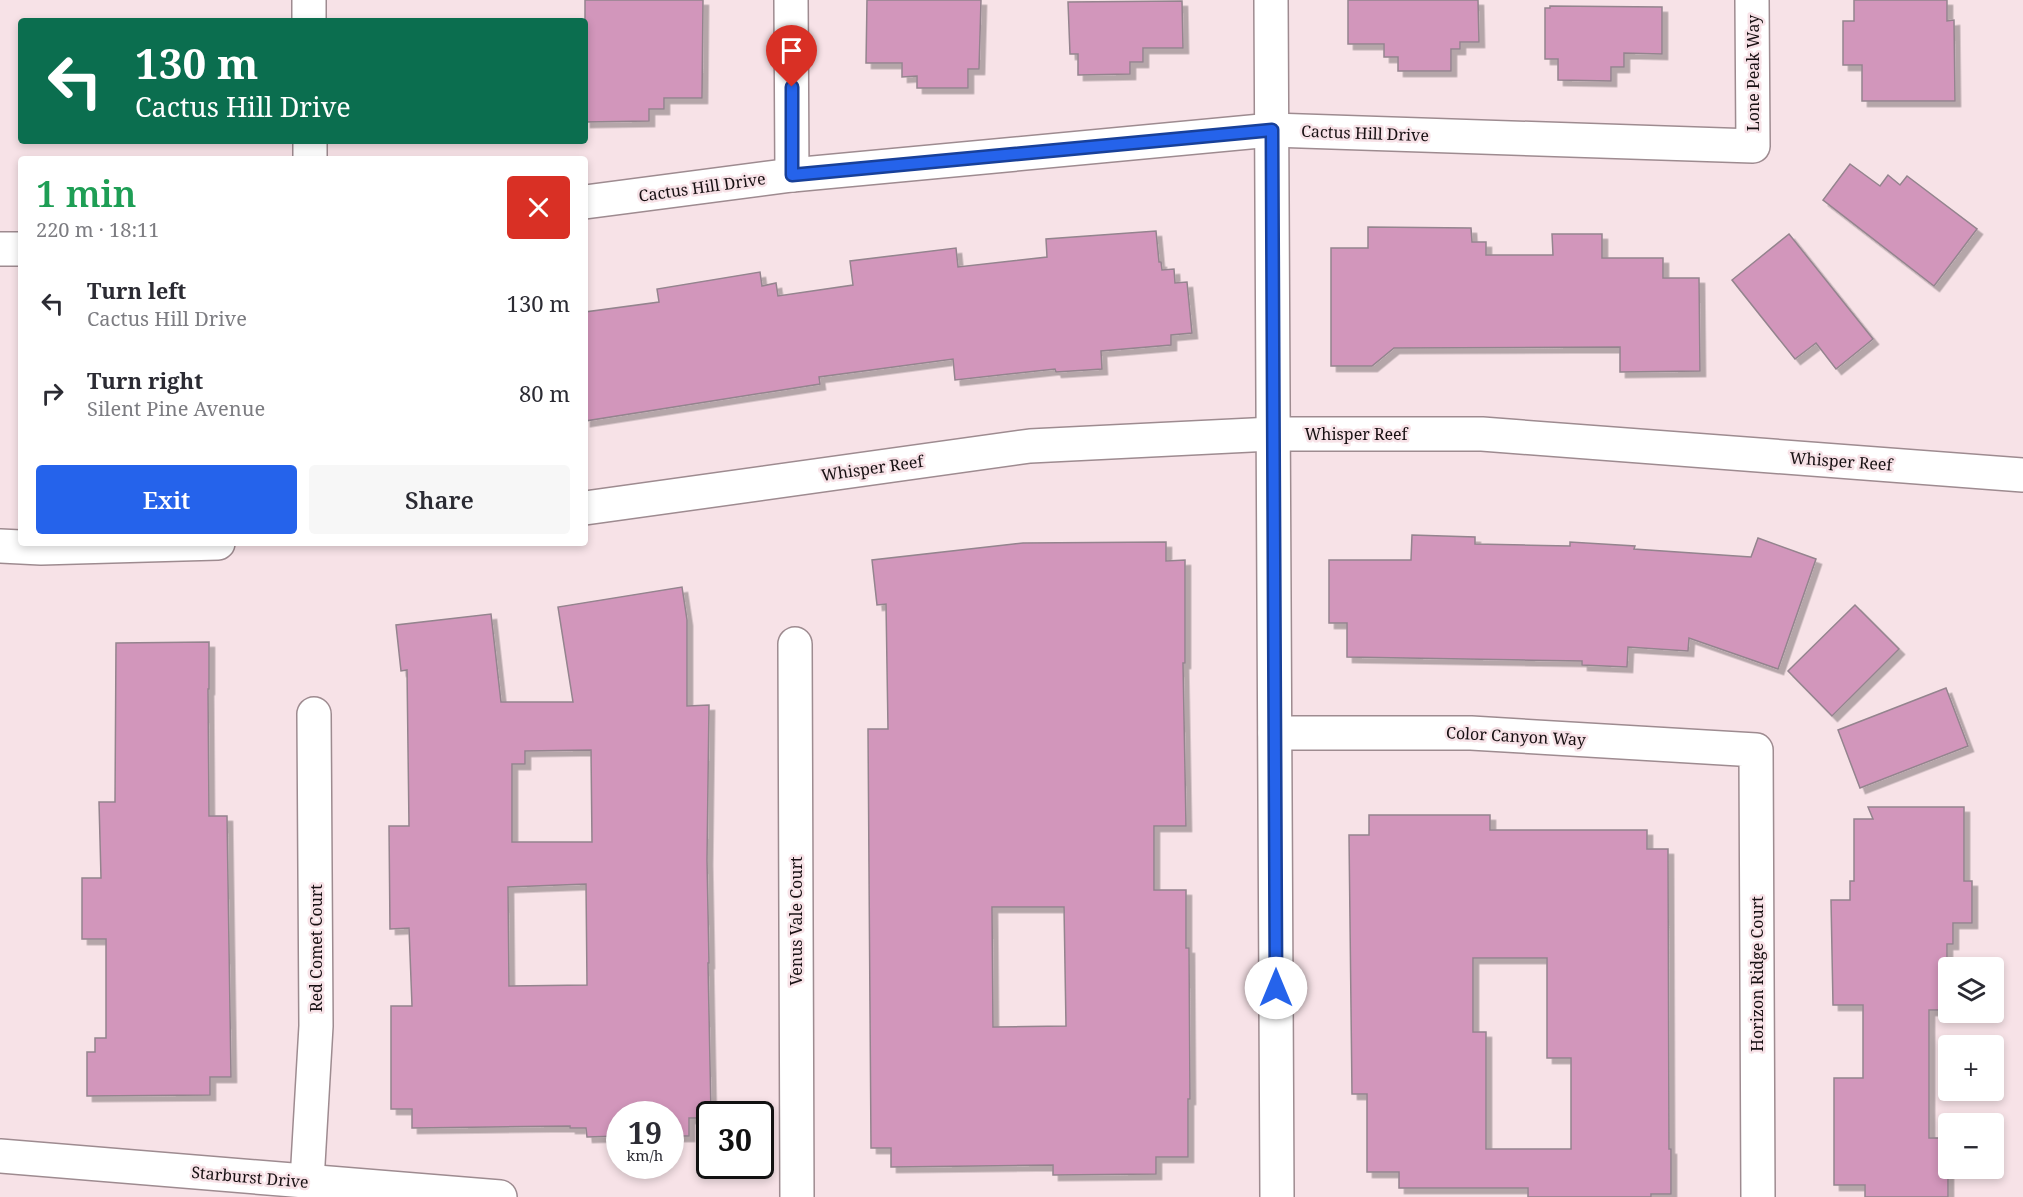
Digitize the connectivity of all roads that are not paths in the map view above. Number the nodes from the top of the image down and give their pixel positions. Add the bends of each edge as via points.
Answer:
1 (309, 0) edge
2 (791, 0) edge
3 (1271, 0) edge
4 (1752, 0) edge
5 (309, 18) edge
6 (1272, 130) junction
7 (1753, 146) joint
8 (792, 175) junction
9 (588, 202) edge
10 (0, 249) edge
11 (18, 249) edge
12 (1274, 434) junction
13 (2023, 475) edge
14 (588, 508) edge
15 (0, 546) edge
16 (112, 546) edge
17 (795, 644) dead end
18 (315, 714) dead end
19 (1275, 733) junction
20 (1756, 750) joint
21 (0, 1156) edge
22 (307, 1181) junction
23 (500, 1197) edge
24 (797, 1197) edge
25 (1277, 1197) edge
26 (1758, 1197) edge

1 - 5 street
2 - 8 street
3 - 6 street
4 - 7 street, Lone Peak Way
6 - 7 street, Cactus Hill Drive
6 - 8 street, Cactus Hill Drive
6 - 12 street
8 - 9 street, Cactus Hill Drive
10 - 11 street
12 - 13 street, Whisper Reef via 1482,434
12 - 14 street, Whisper Reef via 1030,446
12 - 19 street
15 - 16 street
17 - 24 street, Venus Vale Court
18 - 22 street, Red Comet Court via 316,1026
19 - 20 street, Color Canyon Way via 1471,733
19 - 25 street
20 - 26 street, Horizon Ridge Court
21 - 22 street, Starburst Drive
22 - 23 street, Starburst Drive

